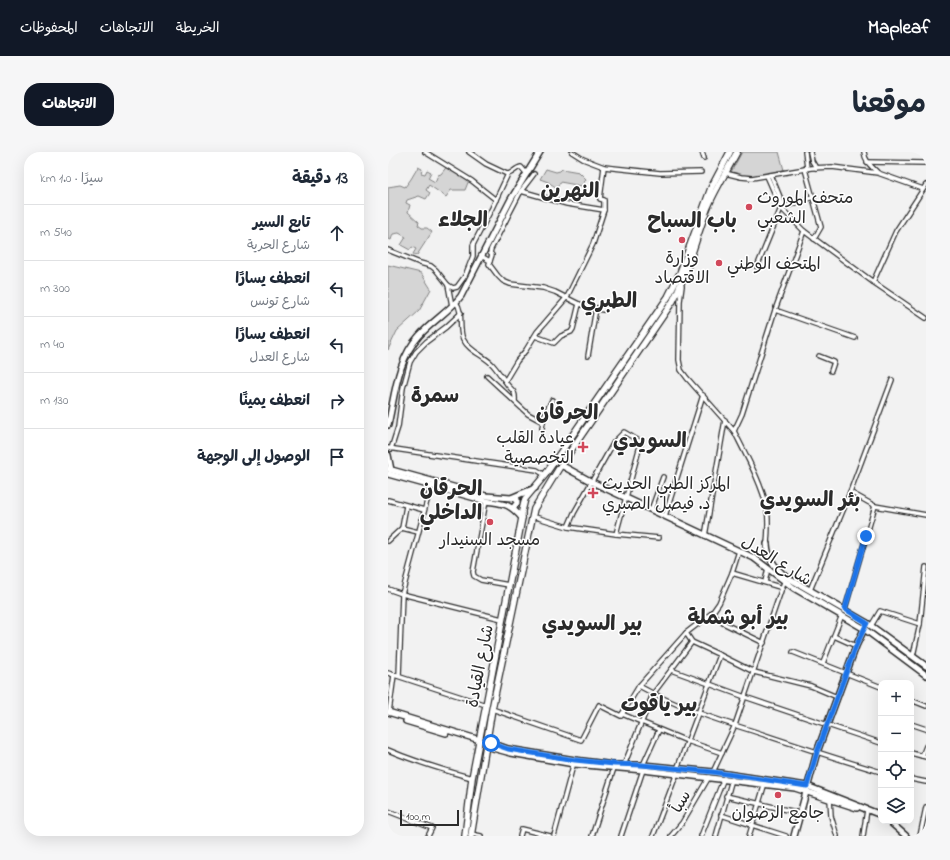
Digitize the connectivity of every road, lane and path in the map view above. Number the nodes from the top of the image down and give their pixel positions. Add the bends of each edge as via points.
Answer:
1 (426, 152) edge
2 (469, 152) edge
3 (540, 152) edge
4 (572, 152) edge
5 (702, 152) edge
6 (730, 152) edge
7 (737, 152) edge
8 (805, 152) edge
9 (810, 152) edge
10 (864, 152) edge
11 (704, 158) dead end
12 (867, 162) junction
13 (926, 163) edge
14 (604, 167) junction
15 (816, 168) junction
16 (806, 169) junction
17 (701, 172) dead end
18 (725, 173) junction
19 (878, 173) junction
20 (508, 174) junction
21 (527, 174) junction
22 (534, 174) dead end
23 (769, 175) junction
24 (926, 185) edge
25 (924, 189) junction
26 (521, 191) junction
27 (813, 197) junction
28 (496, 200) junction
29 (783, 207) junction
30 (604, 210) junction
31 (804, 231) junction
32 (814, 239) junction
33 (388, 250) edge
34 (481, 256) junction
35 (490, 261) junction
36 (757, 267) dead end
37 (874, 282) junction
38 (682, 283) junction
39 (448, 285) junction
40 (567, 297) junction
41 (671, 299) junction
42 (454, 304) junction
43 (579, 304) junction
44 (596, 308) junction
45 (603, 310) dead end
46 (775, 310) junction
47 (461, 313) junction
48 (926, 318) edge
49 (535, 336) junction
50 (855, 338) dead end
51 (588, 356) dead end
52 (819, 356) dead end
53 (831, 371) dead end
54 (486, 376) dead end
55 (892, 380) dead end
56 (505, 381) junction
57 (703, 395) junction
58 (552, 400) dead end
59 (514, 401) junction
60 (725, 420) junction
61 (543, 422) junction
62 (388, 425) edge
63 (542, 428) dead end
64 (734, 431) junction
65 (389, 449) edge
66 (388, 455) edge
67 (561, 465) junction
68 (389, 471) edge
69 (545, 475) junction
70 (663, 477) dead end
71 (592, 482) junction
72 (431, 486) junction
73 (536, 487) junction
74 (850, 492) junction
75 (528, 496) junction
76 (625, 497) junction
77 (511, 498) junction
78 (388, 500) edge
79 (486, 501) junction
80 (524, 502) junction
81 (537, 502) junction
82 (406, 506) junction
83 (875, 506) junction
84 (513, 508) junction
85 (534, 509) junction
86 (424, 510) junction
87 (652, 510) junction
88 (926, 515) edge
89 (532, 516) junction
90 (665, 516) junction
91 (522, 518) junction
92 (568, 527) junction
93 (402, 528) junction
94 (418, 532) junction
95 (616, 534) junction
96 (705, 536) junction
97 (659, 538) dead end
98 (388, 541) edge
99 (767, 544) joint
100 (739, 550) junction
101 (926, 567) edge
102 (768, 568) junction
103 (732, 573) junction
104 (765, 582) junction
105 (784, 582) junction
106 (509, 585) junction
107 (783, 588) junction
108 (388, 590) edge
109 (810, 590) junction
110 (402, 594) junction
111 (845, 609) junction
112 (712, 613) junction
113 (842, 615) junction
114 (502, 619) junction
115 (869, 624) junction
116 (920, 624) junction
117 (863, 628) junction
118 (686, 633) junction
119 (834, 636) junction
120 (692, 642) junction
121 (764, 643) junction
122 (856, 646) junction
123 (793, 652) dead end
124 (720, 655) junction
125 (913, 656) junction
126 (822, 663) junction
127 (926, 666) edge
128 (671, 670) junction
129 (754, 672) junction
130 (846, 672) junction
131 (388, 673) edge
132 (926, 675) edge
133 (397, 676) junction
134 (708, 684) junction
135 (639, 686) junction
136 (878, 686) edge
137 (653, 694) junction
138 (745, 697) junction
139 (837, 697) junction
140 (914, 701) edge
141 (486, 705) junction
142 (926, 706) edge
143 (492, 709) junction
144 (388, 713) edge
145 (698, 713) junction
146 (622, 714) junction
147 (641, 722) junction
148 (914, 725) edge
149 (734, 726) junction
150 (827, 726) junction
151 (926, 729) edge
152 (659, 730) junction
153 (687, 741) junction
154 (482, 742) junction
155 (878, 742) edge
156 (926, 746) edge
157 (388, 750) edge
158 (817, 752) junction
159 (722, 753) junction
160 (914, 753) edge
161 (924, 757) edge
162 (574, 762) junction
163 (624, 765) junction
164 (643, 767) junction
165 (614, 768) junction
166 (677, 771) junction
167 (878, 771) edge
168 (711, 775) junction
169 (472, 778) junction
170 (724, 778) junction
171 (732, 779) junction
172 (914, 780) edge
173 (926, 782) edge
174 (765, 783) junction
175 (807, 788) junction
176 (726, 796) junction
177 (830, 799) junction
178 (759, 804) junction
179 (926, 807) edge
180 (867, 810) junction
181 (388, 811) edge
182 (800, 813) junction
183 (878, 814) edge
184 (721, 815) junction
185 (892, 824) edge
186 (753, 825) junction
187 (536, 834) edge
188 (469, 835) edge
189 (428, 836) edge
190 (481, 836) edge
191 (520, 836) edge
192 (550, 836) edge
193 (554, 836) edge
194 (592, 836) edge
195 (622, 836) edge
196 (654, 836) edge
197 (671, 836) edge
198 (701, 836) edge
199 (716, 836) edge
200 (750, 836) edge
201 (786, 836) edge
202 (794, 836) edge
203 (836, 836) edge
204 (863, 836) edge
205 (906, 836) edge
206 (920, 836) edge

1 - 28 street via 472,181
2 - 20 street via 486,164
3 - 21 street
4 - 14 street
5 - 11 street
6 - 41 main road via 711,188
7 - 18 main road
8 - 16 street
9 - 15 street
10 - 12 street
12 - 13 street
12 - 19 street
14 - 17 street via 660,173
14 - 30 street via 600,198 604,200
15 - 16 street
15 - 19 street via 832,167
16 - 23 street
16 - 27 street
18 - 23 street via 746,178
18 - 38 main road via 707,210
19 - 25 street
20 - 21 street via 521,167
20 - 28 street
21 - 34 street
22 - 26 street
23 - 29 street
24 - 25 street
25 - 37 street via 896,231
26 - 30 street via 567,204
26 - 35 street via 491,249
27 - 29 street
27 - 32 street via 821,227
28 - 39 street via 473,245 473,256 465,276 457,287
29 - 31 street
29 - 36 street
30 - 40 street via 593,244
31 - 32 street
31 - 46 street
32 - 37 street
33 - 39 street via 431,266
34 - 35 street
34 - 42 street via 465,289
35 - 40 street via 503,281 543,288
37 - 48 street
38 - 41 main road
38 - 57 street via 680,363 685,376
39 - 42 street
40 - 43 street
40 - 49 street
41 - 67 main road
41 - 69 main road
42 - 47 street via 459,307
42 - 62 street via 420,335 406,353
43 - 44 street
43 - 49 street via 573,329 554,344
44 - 45 street
44 - 51 street
46 - 50 street
46 - 64 street via 742,414
47 - 56 street via 464,340 493,365
47 - 65 street via 426,342 410,362 402,394 398,427
49 - 56 street
52 - 53 street via 834,362
54 - 59 street
55 - 74 street
56 - 59 street via 514,390
57 - 60 street
57 - 90 street
58 - 61 street
59 - 61 street via 528,414
60 - 64 street
60 - 96 street
61 - 63 street
64 - 99 street via 766,503
65 - 69 street via 537,470
66 - 68 street
67 - 71 street, شارع العدل
67 - 81 main road
68 - 72 street
68 - 77 street via 486,496
69 - 73 main road
70 - 87 street
71 - 76 street, شارع العدل
71 - 76 street via 614,442 624,432 641,442
71 - 92 street
72 - 79 street
72 - 86 street
73 - 75 main road
73 - 77 street
74 - 83 street
74 - 109 street
75 - 80 main road
75 - 81 main road via 534,497
76 - 87 street, شارع العدل
76 - 95 street
77 - 84 street via 517,499
78 - 82 street
79 - 84 street via 502,503
79 - 106 street via 474,576 481,580
80 - 85 main road via 527,509
80 - 91 main road, شارع القيادة
81 - 85 main road
82 - 86 street
82 - 93 street
83 - 88 street
83 - 111 street
84 - 91 street
85 - 89 main road, شارع القيادة
86 - 94 street
87 - 90 street, شارع العدل
89 - 92 street
89 - 143 main road, شارع القيادة
90 - 96 street, شارع العدل
91 - 106 main road, شارع القيادة
92 - 95 street
93 - 94 street
93 - 98 street
94 - 110 street
95 - 97 street
96 - 100 street, شارع العدل
99 - 109 street, شارع العدل via 770,559 778,570
100 - 102 street, شارع العدل
100 - 103 street
101 - 116 street
102 - 104 street
102 - 105 street, شارع العدل
103 - 104 street
103 - 112 street via 723,596
104 - 107 street
105 - 107 street, سبأ
105 - 113 street, شارع العدل
106 - 114 main road, شارع القيادة
107 - 121 street, سبأ
108 - 110 street
109 - 111 street, شارع العدل
110 - 114 street
110 - 133 street
111 - 115 street, شارع العدل
112 - 118 street
112 - 121 street via 723,623
113 - 117 street, شارع العدل
113 - 119 street
114 - 141 main road, شارع القيادة
115 - 116 street via 880,611
115 - 117 street
115 - 125 street, شارع العدل
116 - 125 street
117 - 122 street
117 - 132 street, شارع العدل
118 - 120 street
118 - 135 street
119 - 122 street
119 - 126 street
120 - 124 street
120 - 128 street
121 - 129 street, سبأ
122 - 130 street
123 - 126 street
124 - 129 street
124 - 134 street
125 - 127 street, شارع العدل
126 - 130 street
128 - 134 street
128 - 137 street
129 - 138 street, سبأ
129 - 139 street via 811,686
130 - 136 street
130 - 139 street
131 - 133 street
133 - 141 street
133 - 144 street
134 - 138 street
134 - 145 street
135 - 137 street
135 - 146 street
137 - 145 street
137 - 147 street
138 - 149 street, سبأ
138 - 150 street
139 - 150 street
140 - 142 street
141 - 154 main road, شارع القيادة
143 - 146 street via 581,740 599,705 621,716
143 - 154 main road, شارع القيادة
144 - 154 street
145 - 149 street
145 - 153 street
146 - 147 street
147 - 152 street
147 - 163 street
148 - 151 street
149 - 158 street
149 - 159 street, سبأ
150 - 155 street
150 - 158 street
152 - 153 street
152 - 164 street
153 - 159 street
153 - 166 street
154 - 162 street via 511,753
154 - 169 main road, شارع القيادة
154 - 188 main road, شارع القيادة
156 - 161 street
157 - 169 street
158 - 167 street
158 - 175 street
159 - 168 street, سبأ
160 - 161 street
162 - 163 street
162 - 165 street
162 - 193 street
163 - 164 street
164 - 165 street
164 - 166 street
164 - 195 street
165 - 194 street
166 - 168 street
166 - 196 street
168 - 170 street
168 - 175 street
168 - 197 street, سبأ via 682,823
169 - 188 main road, شارع القيادة
170 - 171 street
170 - 198 street
171 - 174 street
171 - 176 street
172 - 173 street
174 - 175 street
174 - 178 street
175 - 177 street
175 - 180 street via 849,801
175 - 182 street
176 - 178 street
176 - 184 street
177 - 180 street
177 - 203 street
178 - 182 street
178 - 186 street
179 - 206 street
180 - 183 street
180 - 204 street
181 - 189 street via 432,828
182 - 202 street
184 - 186 street
184 - 199 street
185 - 205 street
186 - 200 street
186 - 201 street
187 - 191 street via 522,829
187 - 192 street
188 - 190 street

